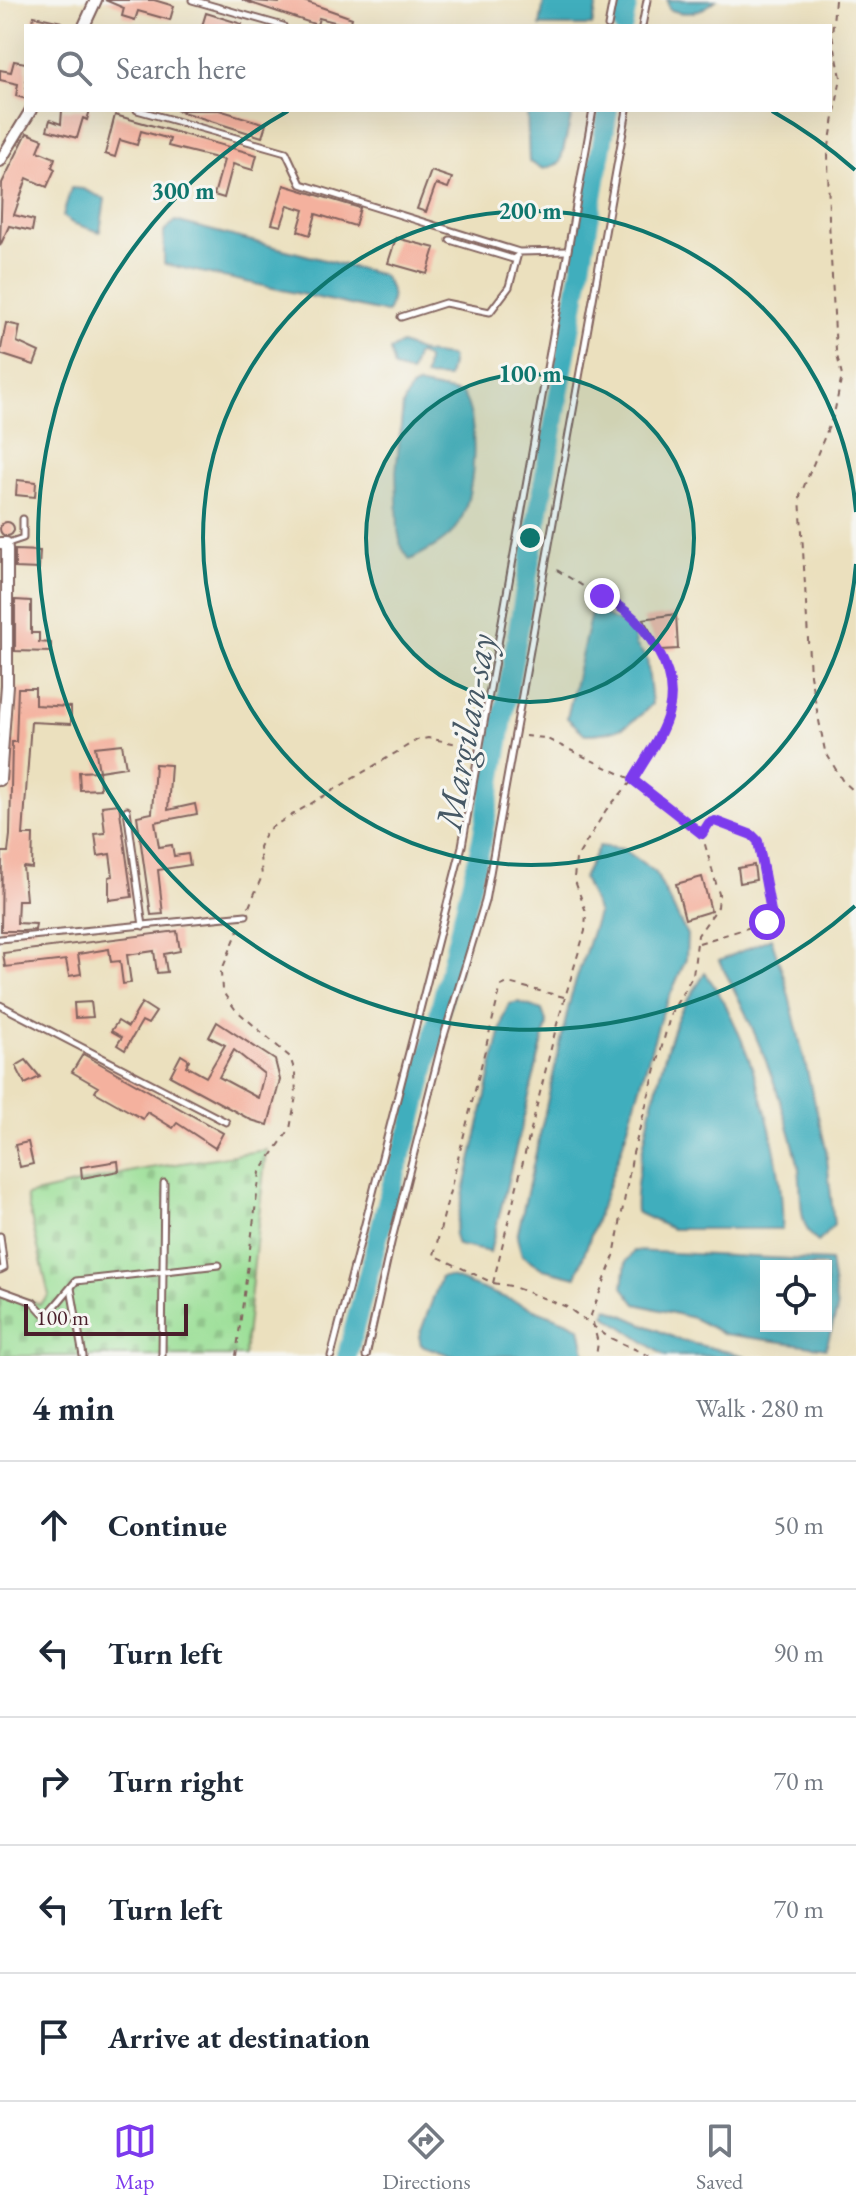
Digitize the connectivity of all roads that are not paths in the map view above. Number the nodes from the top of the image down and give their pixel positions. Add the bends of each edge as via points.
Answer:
1 (96, 0) edge
2 (192, 0) edge
3 (613, 0) edge
4 (647, 0) edge
5 (85, 24) edge
6 (276, 24) edge
7 (608, 24) edge
8 (642, 24) edge
9 (30, 112) edge
10 (144, 112) edge
11 (593, 112) edge
12 (627, 112) edge
13 (0, 161) edge
14 (450, 240) dead end
15 (567, 251) junction
16 (518, 254) junction
17 (401, 317) dead end
18 (23, 519) dead end
19 (3, 543) edge
20 (0, 780) edge
21 (127, 810) dead end
22 (246, 915) road end
23 (143, 926) junction
24 (0, 939) edge
25 (0, 1005) edge
26 (226, 1122) dead end
27 (164, 1183) dead end
28 (0, 1236) edge
29 (219, 1265) dead end
30 (0, 1270) edge
31 (163, 1270) junction
32 (71, 1288) junction
33 (0, 1290) edge
34 (83, 1356) edge
35 (162, 1356) edge
36 (331, 1356) edge
37 (366, 1356) edge

1 - 5 street
2 - 6 lane
3 - 7 lane
4 - 8 lane
9 - 13 street
10 - 16 lane via 286,152 301,184
11 - 15 lane
12 - 37 lane via 485,901 440,1053
14 - 16 lane via 513,259
15 - 16 lane
15 - 36 lane via 462,846
16 - 17 lane via 509,287 490,312 445,303
18 - 19 lane via 23,538
19 - 20 street via 7,685
21 - 23 lane
22 - 23 lane
23 - 24 lane
25 - 26 lane
27 - 31 lane
28 - 30 lane
29 - 31 lane
31 - 32 lane via 76,1281
31 - 35 lane
32 - 33 lane via 49,1313
32 - 34 lane

